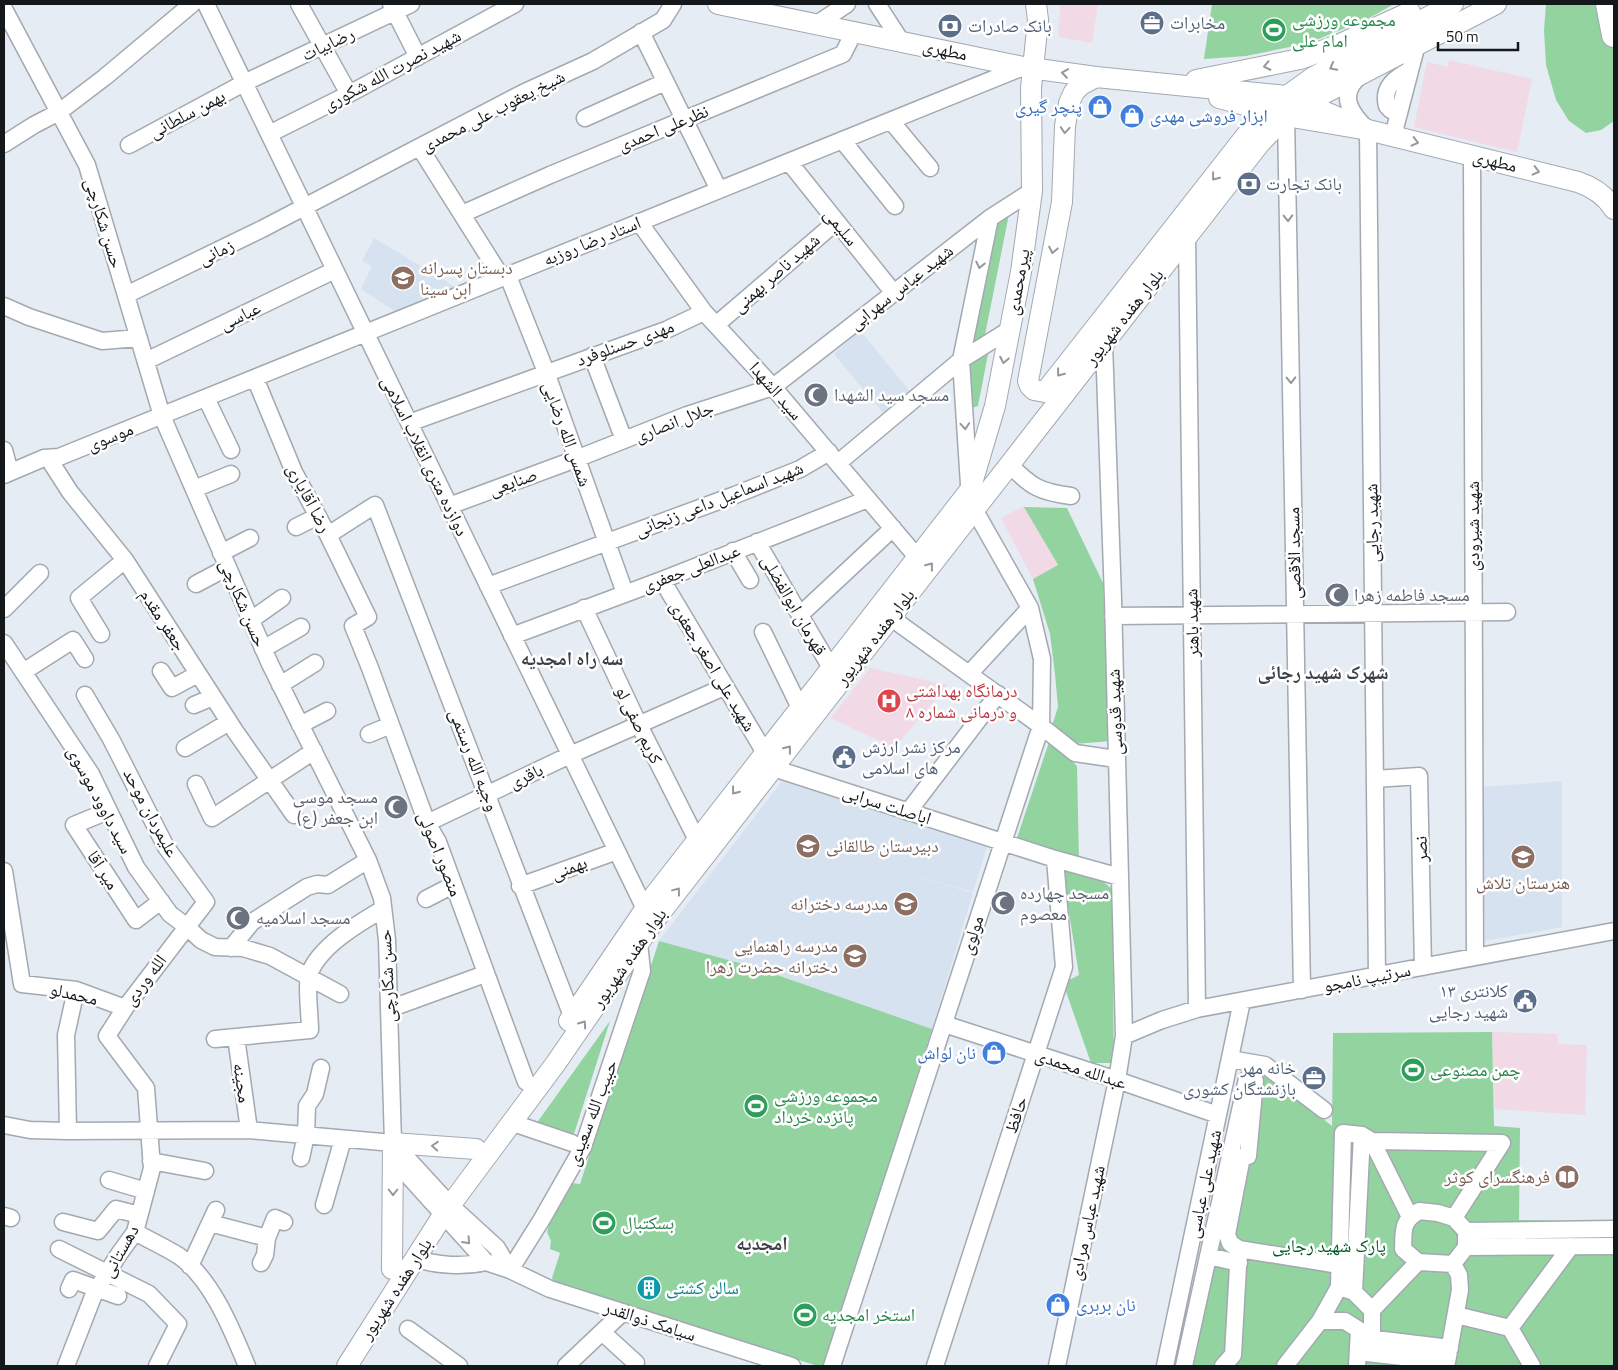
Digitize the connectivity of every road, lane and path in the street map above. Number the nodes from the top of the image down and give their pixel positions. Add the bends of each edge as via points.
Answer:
1 (192, 4) edge
2 (206, 4) edge
3 (299, 4) edge
4 (411, 4) edge
5 (515, 4) edge
6 (673, 4) edge
7 (718, 4) edge
8 (847, 4) edge
9 (877, 4) edge
10 (1036, 4) edge
11 (1426, 4) edge
12 (1453, 4) edge
13 (1496, 4) edge
14 (1608, 4) edge
15 (393, 8) edge
16 (4, 9) edge
17 (817, 24) junction
18 (641, 32) junction
19 (854, 32) junction
20 (1614, 34) edge
21 (901, 41) junction
22 (1418, 44) junction
23 (322, 47) junction
24 (418, 57) junction
25 (1028, 68) junction
26 (1367, 70) junction
27 (1096, 77) junction
28 (666, 82) junction
29 (244, 84) junction
30 (1174, 85) junction
31 (348, 94) junction
32 (1287, 96) junction
33 (1306, 103) junction
34 (59, 112) junction
35 (1277, 114) junction
36 (585, 118) dead end
37 (684, 120) junction
38 (891, 121) junction
39 (1368, 130) junction
40 (269, 134) junction
41 (1393, 136) junction
42 (842, 140) junction
43 (4, 144) edge
44 (129, 145) dead end
45 (420, 148) junction
46 (1472, 156) junction
47 (789, 162) junction
48 (930, 168) dead end
49 (719, 190) junction
50 (1032, 191) junction
51 (895, 206) dead end
52 (305, 207) junction
53 (1614, 209) edge
54 (462, 214) junction
55 (990, 218) junction
56 (639, 222) junction
57 (836, 222) junction
58 (1187, 236) junction
59 (335, 270) junction
60 (505, 277) junction
61 (893, 292) junction
62 (126, 295) junction
63 (4, 306) edge
64 (704, 312) junction
65 (717, 324) junction
66 (1009, 330) junction
67 (366, 333) junction
68 (139, 338) junction
69 (1104, 344) junction
70 (592, 356) junction
71 (961, 360) junction
72 (146, 362) junction
73 (546, 372) junction
74 (255, 378) junction
75 (773, 387) junction
76 (1045, 392) joint
77 (206, 398) junction
78 (162, 416) junction
79 (409, 423) junction
80 (624, 440) junction
81 (4, 450) edge
82 (231, 450) dead end
83 (834, 458) junction
84 (576, 459) junction
85 (55, 461) junction
86 (1009, 464) junction
87 (231, 474) dead end
88 (6, 478) edge
89 (194, 489) junction
90 (1071, 496) dead end
91 (868, 499) junction
92 (972, 500) junction
93 (449, 506) junction
94 (318, 516) junction
95 (296, 526) dead end
96 (893, 528) junction
97 (328, 535) junction
98 (250, 538) dead end
99 (757, 542) junction
100 (607, 543) junction
101 (733, 551) junction
102 (917, 557) junction
103 (125, 560) junction
104 (224, 560) junction
105 (40, 573) dead end
106 (662, 580) junction
107 (750, 580) dead end
108 (196, 584) dead end
109 (488, 586) junction
110 (625, 593) junction
111 (282, 598) dead end
112 (584, 608) junction
113 (1030, 608) junction
114 (4, 609) edge
115 (1473, 612) junction
116 (1507, 612) dead end
117 (1373, 613) junction
118 (801, 614) junction
119 (1296, 614) junction
120 (1192, 615) junction
121 (1112, 616) junction
122 (890, 617) junction
123 (251, 620) junction
124 (353, 626) joint
125 (301, 627) dead end
126 (763, 632) dead end
127 (101, 634) dead end
128 (512, 636) junction
129 (4, 643) edge
130 (263, 650) junction
131 (85, 659) dead end
132 (315, 663) dead end
133 (831, 668) junction
134 (161, 671) dead end
135 (23, 672) junction
136 (198, 674) junction
137 (969, 674) junction
138 (280, 685) junction
139 (724, 687) junction
140 (998, 694) junction
141 (85, 695) dead end
142 (213, 697) junction
143 (194, 705) dead end
144 (800, 708) junction
145 (327, 711) dead end
146 (229, 722) junction
147 (300, 725) junction
148 (391, 725) junction
149 (639, 726) junction
150 (1041, 726) junction
151 (369, 734) dead end
152 (185, 748) dead end
153 (314, 751) junction
154 (570, 755) junction
155 (1116, 759) junction
156 (769, 761) junction
157 (1375, 779) junction
158 (269, 780) junction
159 (196, 784) dead end
160 (487, 794) junction
161 (108, 811) junction
162 (908, 812) junction
163 (294, 815) dead end
164 (427, 823) junction
165 (697, 840) junction
166 (1002, 842) junction
167 (617, 851) junction
168 (1055, 859) junction
169 (368, 860) junction
170 (4, 871) edge
171 (1120, 877) junction
172 (453, 885) junction
173 (520, 886) junction
174 (426, 899) dead end
175 (161, 902) junction
176 (383, 909) junction
177 (645, 909) junction
178 (186, 926) junction
179 (1614, 931) edge
180 (9, 941) edge
181 (639, 943) junction
182 (231, 948) junction
183 (1474, 957) junction
184 (1423, 967) junction
185 (485, 974) junction
186 (1377, 976) junction
187 (308, 977) junction
188 (76, 990) junction
189 (1302, 990) junction
190 (340, 994) dead end
191 (1242, 1001) junction
192 (125, 1008) junction
193 (389, 1009) junction
194 (1197, 1009) junction
195 (572, 1016) junction
196 (944, 1024) junction
197 (107, 1036) joint
198 (1124, 1036) junction
199 (236, 1037) junction
200 (215, 1038) dead end
201 (1036, 1054) junction
202 (1230, 1059) junction
203 (321, 1068) dead end
204 (1117, 1080) junction
205 (526, 1082) junction
206 (1324, 1110) dead end
207 (1218, 1115) junction
208 (513, 1123) junction
209 (4, 1125) edge
210 (249, 1130) junction
211 (68, 1131) junction
212 (148, 1131) junction
213 (306, 1135) junction
214 (343, 1138) junction
215 (1367, 1138) junction
216 (572, 1143) dead end
217 (476, 1148) junction
218 (393, 1151) junction
219 (301, 1158) dead end
220 (151, 1161) junction
221 (205, 1171) dead end
222 (110, 1180) dead end
223 (146, 1190) junction
224 (324, 1205) dead end
225 (442, 1205) junction
226 (139, 1215) junction
227 (1410, 1217) junction
228 (1454, 1218) junction
229 (63, 1222) dead end
230 (284, 1222) dead end
231 (1614, 1229) edge
232 (135, 1232) junction
233 (267, 1238) junction
234 (1466, 1239) junction
235 (1571, 1246) junction
236 (1614, 1246) edge
237 (59, 1249) dead end
238 (1208, 1256) junction
239 (1239, 1256) junction
240 (414, 1258) junction
241 (261, 1262) dead end
242 (486, 1262) junction
243 (1418, 1262) junction
244 (1339, 1264) junction
245 (1454, 1264) junction
246 (190, 1266) junction
247 (392, 1269) junction
248 (510, 1270) junction
249 (108, 1272) junction
250 (1339, 1287) junction
251 (98, 1288) junction
252 (69, 1289) dead end
253 (1354, 1292) junction
254 (118, 1296) dead end
255 (1372, 1310) junction
256 (622, 1312) junction
257 (1456, 1315) junction
258 (1320, 1322) junction
259 (1510, 1328) junction
260 (408, 1329) dead end
261 (602, 1332) junction
262 (1362, 1348) edge
263 (636, 1363) dead end
264 (768, 1363) edge
265 (353, 1364) edge
266 (66, 1366) edge
267 (157, 1366) edge
268 (247, 1366) edge
269 (331, 1366) edge
270 (459, 1366) edge
271 (568, 1366) edge
272 (792, 1366) edge
273 (832, 1366) edge
274 (935, 1366) edge
275 (1057, 1366) edge
276 (1165, 1366) edge
277 (1184, 1366) edge
278 (1223, 1366) edge
279 (1285, 1366) edge
280 (1532, 1366) edge

1 - 34 street
2 - 29 street, دوازده متری انقلاب اسلامی
3 - 23 street
4 - 15 street, رضابیات
5 - 24 street, شهید نصرت الله شکوری
6 - 18 street, شیخ یعقوب علی محمدی via 663,20
7 - 17 main road, مطهری
8 - 17 street
9 - 21 street
10 - 25 main road, پیرمحمدی via 1038,20
11 -> 30 main road via 1338,46 1300,59
12 -> 32 main road, بلوار هفده شهریور via 1317,76
13 - 22 main road, بلوار هفده شهریور
14 - 20 highway
15 - 23 street, رضابیات
15 - 24 street
16 - 34 street, حسن شکارچی
17 - 19 main road, مطهری
18 - 28 street
18 - 45 street, شیخ یعقوب علی محمدی via 593,61 522,93
19 - 21 main road, مطهری
19 - 37 street, نظرعلی احمدی via 842,54
21 - 25 main road, مطهری
22 - 26 main road, بلوار هفده شهریور
22 - 41 street
23 - 29 street, رضابیات
23 - 31 street
24 - 31 street, شهید نصرت الله شکوری
27 -> 25 main road, مطهری
25 - 38 street, استاد رضا روزبه
25 - 50 main road, پیرمحمدی
26 - 33 main road, بلوار هفده شهریور
26 - 39 street via 1351,86 1348,103 1354,117
27 - 30 main road, مطهری
27 -> 76 main road, پیرمحمدی via 1074,92 1065,126 1062,202 1028,382 1034,390
28 - 36 street
28 - 37 street
29 - 40 street, دوازده متری انقلاب اسلامی
29 - 44 street, بهمن سلطانی
30 - 32 main road
30 - 35 main road
31 - 40 street, شهید نصرت الله شکوری
32 - 33 main road
32 - 35 main road, بلوار هفده شهریور
33 - 35 main road, بلوار هفده شهریور
33 - 39 main road
34 - 43 street
34 - 62 street, حسن شکارچی via 87,165
35 - 39 main road
35 - 58 main road, بلوار هفده شهریور via 1260,143
35 -> 76 main road, بلوار هفده شهریور via 1248,133
35 -> 119 street, مسجد الاقصی
37 - 49 street
37 - 54 street, نظرعلی احمدی
38 - 42 street, استاد رضا روزبه
38 - 48 street
39 - 41 main road, مطهری
39 - 117 street, شهید رجایی
40 - 52 street, دوازده متری انقلاب اسلامی
41 -> 46 main road, مطهری
42 - 47 street, استاد رضا روزبه
42 - 51 street
45 - 52 street, شیخ یعقوب علی محمدی
45 - 54 street, شمس الله رضایی
46 -> 53 main road, مطهری via 1578,182 1604,196
46 - 115 street, شهید شیرودی
47 - 49 street, استاد رضا روزبه
47 - 57 street, سلیمی
49 - 56 street, استاد رضا روزبه
50 - 55 street, شهید عباس سهرابی
50 - 66 main road, پیرمحمدی
52 - 59 street, دوازده متری انقلاب اسلامی
52 - 62 street, زمانی
54 - 60 street, شمس الله رضایی
55 - 61 street, شهید عباس سهرابی
55 -> 71 street
56 - 60 street, استاد رضا روزبه
56 - 64 street, سید الشهدا
57 - 61 street, سلیمی
57 - 65 street, شهید ناصر بهمنی
58 - 69 main road, بلوار هفده شهریور
58 - 120 street, شهید باهنر
59 - 67 street, دوازده متری انقلاب اسلامی
59 - 72 street, عباسی
60 - 67 street, استاد رضا روزبه
60 - 73 street, شمس الله رضایی
61 - 75 street, شهید عباس سهرابی
62 - 68 street, حسن شکارچی
63 - 68 street via 102,341
64 - 65 street, سید الشهدا
64 - 70 street, مهدی حسنلوفرد via 666,330
65 - 75 street, سید الشهدا
66 - 71 street, شهید اسماعیل داعی زنجانی
66 -> 92 main road, پیرمحمدی
67 - 74 street, استاد رضا روزبه
67 - 79 street, دوازده متری انقلاب اسلامی
68 - 72 street, حسن شکارچی
69 - 86 main road, بلوار هفده شهریور
69 - 121 street, شهید قدوسی
70 - 73 street, مهدی حسنلوفرد
70 - 80 street
71 - 83 street, شهید اسماعیل داعی زنجانی
71 -> 92 street
72 - 78 street, حسن شکارچی
73 - 79 street, مهدی حسنلوفرد
73 - 84 street, شمس الله رضایی
74 - 77 street, استاد رضا روزبه
74 - 94 street, رضا آقایاری via 294,472
75 - 80 street, جلال انصاری
75 - 83 street, سید الشهدا
77 - 78 street, استاد رضا روزبه
77 - 82 street
78 - 85 street, موسوی
78 - 89 street, حسن شکارچی
79 - 93 street, دوازده متری انقلاب اسلامی
80 - 84 street, جلال انصاری
81 - 88 street
83 - 91 street, سید الشهدا
83 - 100 street, شهید اسماعیل داعی زنجانی
84 - 93 street, صنایعی
84 - 100 street, شمس الله رضایی
85 - 88 street, موسوی via 44,458
85 - 103 street, جعفر مقدم via 70,492
86 - 90 street via 1038,489
86 - 92 main road, بلوار هفده شهریور
87 - 89 street
89 - 104 street, حسن شکارچی
91 - 96 street, سید الشهدا
91 - 99 street, عبدالعلی جعفری
92 - 102 main road, بلوار هفده شهریور
92 - 113 street, مولوی
122 -> 92 main road, بلوار هفده شهریور
93 - 109 street, دوازده متری انقلاب اسلامی
94 - 95 street
94 - 97 street, رضا آقایاری
96 - 102 street, سید الشهدا
96 - 118 street
97 - 124 street, رضا آقایاری via 368,617
97 - 160 street, وجیه الله رستمی via 375,505
98 - 104 street
99 - 101 street, عبدالعلی جعفری
99 - 118 street, قهرمان ابوالفضلی
100 - 109 street, شهید اسماعیل داعی زنجانی
100 - 110 street, شمس الله رضایی
101 - 106 street, عبدالعلی جعفری
101 - 107 street
102 - 133 main road, بلوار هفده شهریور
103 - 127 street via 80,598
103 - 136 street, جعفر مقدم
104 - 108 street
104 - 123 street, حسن شکارچی
105 - 114 street
106 - 110 street, عبدالعلی جعفری
106 - 139 street, شهید علی اصغر جعفری
109 - 128 street, دوازده متری انقلاب اسلامی
110 - 112 street, عبدالعلی جعفری
111 - 123 street
112 - 128 street, عبدالعلی جعفری
112 - 149 street, کریم صفی لو
113 - 137 street
113 - 150 street, مولوی via 1042,659
115 - 116 street
115 - 117 street
115 - 183 street, شهید شیرودی
117 - 119 street
117 - 157 street, شهید رجایی
118 - 133 street, قهرمان ابوالفضلی
119 - 120 street
119 - 189 street, مسجد الاقصی
120 - 121 street
120 - 194 street, شهید باهنر
121 - 155 street, شهید قدوسی
122 - 137 street
156 -> 122 main road, بلوار هفده شهریور
123 - 130 street, حسن شکارچی
124 - 148 street, منصور اصولی
125 - 130 street
126 - 144 street
128 - 154 street, دوازده متری انقلاب اسلامی
129 - 135 street, سید داوود موسوی
130 - 138 street, حسن شکارچی
131 - 135 street via 73,640
132 - 138 street
133 - 144 main road, بلوار هفده شهریور
134 - 136 street via 172,688
135 - 161 street, سید داوود موسوی via 90,774
136 - 142 street, جعفر مقدم
137 - 140 street
138 - 147 street, حسن شکارچی
139 - 149 street, باقری
139 - 156 street, شهید علی اصغر جعفری
140 - 150 street
140 - 162 street
141 - 178 street, علیمردان موحد via 166,847 206,902
142 - 143 street
142 - 146 street, جعفر مقدم
144 - 156 main road, بلوار هفده شهریور
145 - 147 street
146 - 152 street
146 - 158 street, جعفر مقدم
147 - 153 street, حسن شکارچی
148 - 151 street
148 - 164 street, منصور اصولی
149 - 154 street, باقری
149 - 165 street, کریم صفی لو
150 - 155 street via 1076,753
150 - 166 street, مولوی
153 - 158 street
153 - 169 street, حسن شکارچی
154 - 160 street, باقری
154 - 167 street, دوازده متری انقلاب اسلامی
155 - 171 street, شهید قدوسی
156 - 162 street, اباصلت سرابی
156 -> 165 main road, بلوار هفده شهریور
181 -> 156 main road, بلوار هفده شهریور via 709,850
157 - 184 street, نصر via 1420,776
157 - 186 street, شهید رجایی
158 - 159 street via 212,818
158 - 163 street, جعفر مقدم
160 - 164 street, باقری
160 - 173 street, وجیه الله رستمی
161 - 175 street, سید داوود موسوی via 136,867
161 - 175 street, میر آقا via 74,825 136,920
162 - 166 street, اباصلت سرابی
164 - 172 street, منصور اصولی via 438,842
165 - 177 main road, بلوار هفده شهریور
166 - 168 street, اباصلت سرابی
166 - 196 street, مولوی
167 - 173 street, بهمنی
167 - 177 street, دوازده متری انقلاب اسلامی
168 - 171 street, اباصلت سرابی
168 - 201 street, حافظ via 1064,967
169 - 176 street, حسن شکارچی
169 - 182 street via 328,885 317,884 307,888 252,922
170 - 180 street
171 - 198 street, شهید قدوسی
172 - 174 street
172 - 185 street, منصور اصولی
173 - 195 street, وجیه الله رستمی
175 - 178 street, سید داوود موسوی
176 - 187 street via 349,929 316,961
176 - 193 street, حسن شکارچی
177 - 195 main road, بلوار هفده شهریور
178 - 182 street, سید داوود موسوی via 214,947
178 - 192 street, الله وردی
179 - 183 street, سرتیپ نامجو
180 - 188 street, محمدلو via 22,984
208 -> 181 main road, بلوار هفده شهریور
181 - 248 street, حبیب الله سعیدی via 642,971 583,1147
182 - 187 street, سید داوود موسوی via 270,956
183 - 184 street, سرتیپ نامجو
184 - 186 street, سرتیپ نامجو
185 - 193 street
185 - 205 street, منصور اصولی
186 - 189 street, سرتیپ نامجو
187 - 190 street, سید داوود موسوی
187 - 199 street via 310,1030
188 - 192 street, محمدلو
188 - 211 street via 66,1035
189 - 191 street, سرتیپ نامجو
191 - 194 street, سرتیپ نامجو
191 - 202 street, شهید علی عباسی
192 - 197 street, الله وردی
193 - 218 street, حسن شکارچی
194 - 198 street, سرتیپ نامجو
195 - 205 main road, بلوار هفده شهریور
196 - 201 street, عبدالله محمدی
196 - 273 street, مولوی
197 - 212 street, دهستانی via 146,1088
198 - 204 street, شهید قدوسی
199 - 200 street
199 - 210 street, مجینه
201 - 204 street, عبدالله محمدی
201 - 274 street, حافظ
202 - 206 street via 1265,1066
202 - 207 street, شهید علی عباسی
203 - 213 street via 315,1094 307,1106
204 - 207 street, عبدالله محمدی
204 - 275 street, شهید عباس مرادی
205 - 217 main road, بلوار هفده شهریور
207 - 276 street, شهید علی عباسی
208 - 216 street
208 - 225 main road, بلوار هفده شهریور
209 - 211 street via 30,1130
210 - 212 street
210 - 213 street
211 - 212 street
212 - 220 street, دهستانی
213 - 214 street
213 - 219 street
214 - 218 street
214 - 224 street
215 - 227 street
215 - 228 street via 1502,1143
215 - 244 street via 1343,1133
215 - 253 street
217 -> 218 main road
217 - 225 main road, بلوار هفده شهریور
218 - 225 street
218 -> 247 main road
220 - 221 street
220 - 223 street, دهستانی
222 - 223 street
223 - 226 street, دهستانی
225 - 240 main road, بلوار هفده شهریور
225 -> 242 street, سیامک ذوالقدر
225 - 247 main road, بلوار هفده شهریور
225 - 248 street via 497,1248
226 - 229 street via 116,1209 98,1231
226 - 232 street, دهستانی
227 - 228 street via 1419,1211
227 - 243 street via 1404,1225 1403,1249
228 - 234 street
230 - 233 street via 275,1218
231 - 234 street
232 - 246 street via 179,1256
232 - 249 street, دهستانی
233 - 241 street
233 - 246 street via 213,1216
234 - 235 street
234 - 245 street
235 - 236 street
235 - 259 street
237 - 249 street
238 - 239 street
238 - 239 street via 1247,1079 1255,1081 1248,1156 1242,1158 1227,1234
238 - 277 street
239 - 244 street
239 - 278 street via 1233,1355
240 - 242 street via 472,1266
240 - 265 main road, بلوار هفده شهریور
242 - 248 street, سیامک ذوالقدر
243 - 245 street
243 - 255 street
244 - 250 street
245 - 257 street via 1460,1290
246 - 268 street via 220,1306
247 - 269 main road, بلوار هفده شهریور
248 - 256 street, سیامک ذوالقدر via 550,1289
249 - 251 street, دهستانی
249 - 267 street via 149,1294 178,1324
250 - 253 street
250 - 258 street
251 - 252 street via 73,1280
251 - 254 street
251 - 266 street, دهستانی
253 - 255 street
255 - 262 street
256 - 261 street
256 - 264 street, سیامک ذوالقدر
257 - 259 street
257 - 262 street via 1447,1362
258 - 262 street via 1344,1321 1359,1330
258 - 279 street
259 - 280 street
260 - 270 street
261 - 263 street
261 - 271 street
264 - 272 street, سیامک ذوالقدر

